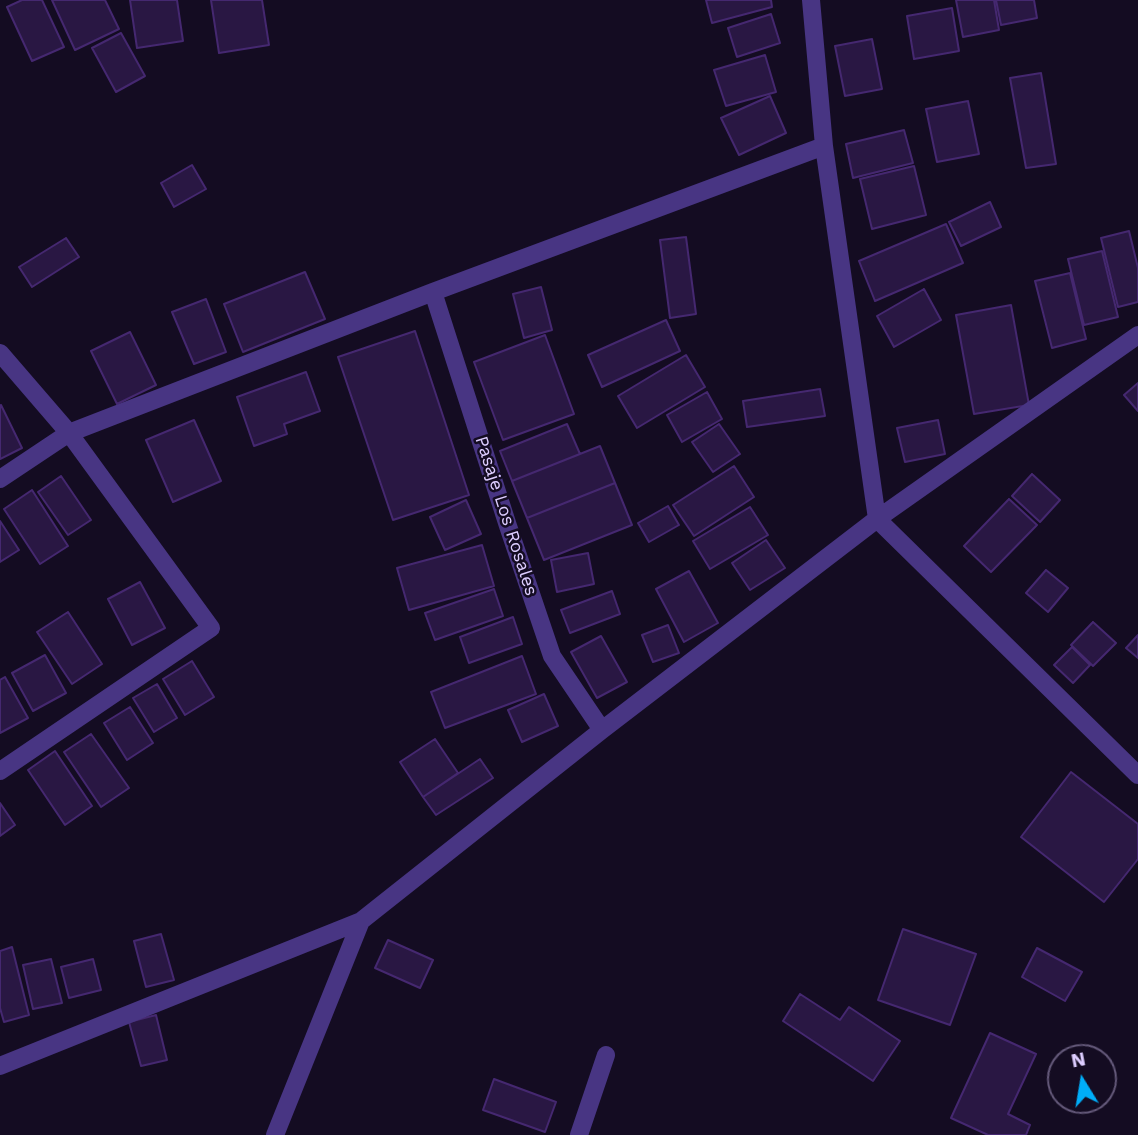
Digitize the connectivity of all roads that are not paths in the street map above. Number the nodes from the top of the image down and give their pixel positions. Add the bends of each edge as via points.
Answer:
1 (811, 0) edge
2 (824, 146) junction
3 (433, 292) junction
4 (1138, 335) edge
5 (0, 353) edge
6 (69, 432) junction
7 (0, 479) edge
8 (877, 519) junction
9 (602, 730) junction
10 (0, 771) edge
11 (1138, 775) edge
12 (361, 921) junction
13 (606, 1055) dead end
14 (0, 1066) edge
15 (275, 1135) edge
16 (579, 1135) edge

1 - 2 street
2 - 3 street
2 - 8 street
3 - 6 street
3 - 9 street, Pasaje Los Rosales via 552,656
4 - 8 street
5 - 6 street
6 - 7 street
6 - 10 street via 211,628
8 - 9 street
8 - 11 street
9 - 12 street
12 - 14 street
12 - 15 street
13 - 16 street

